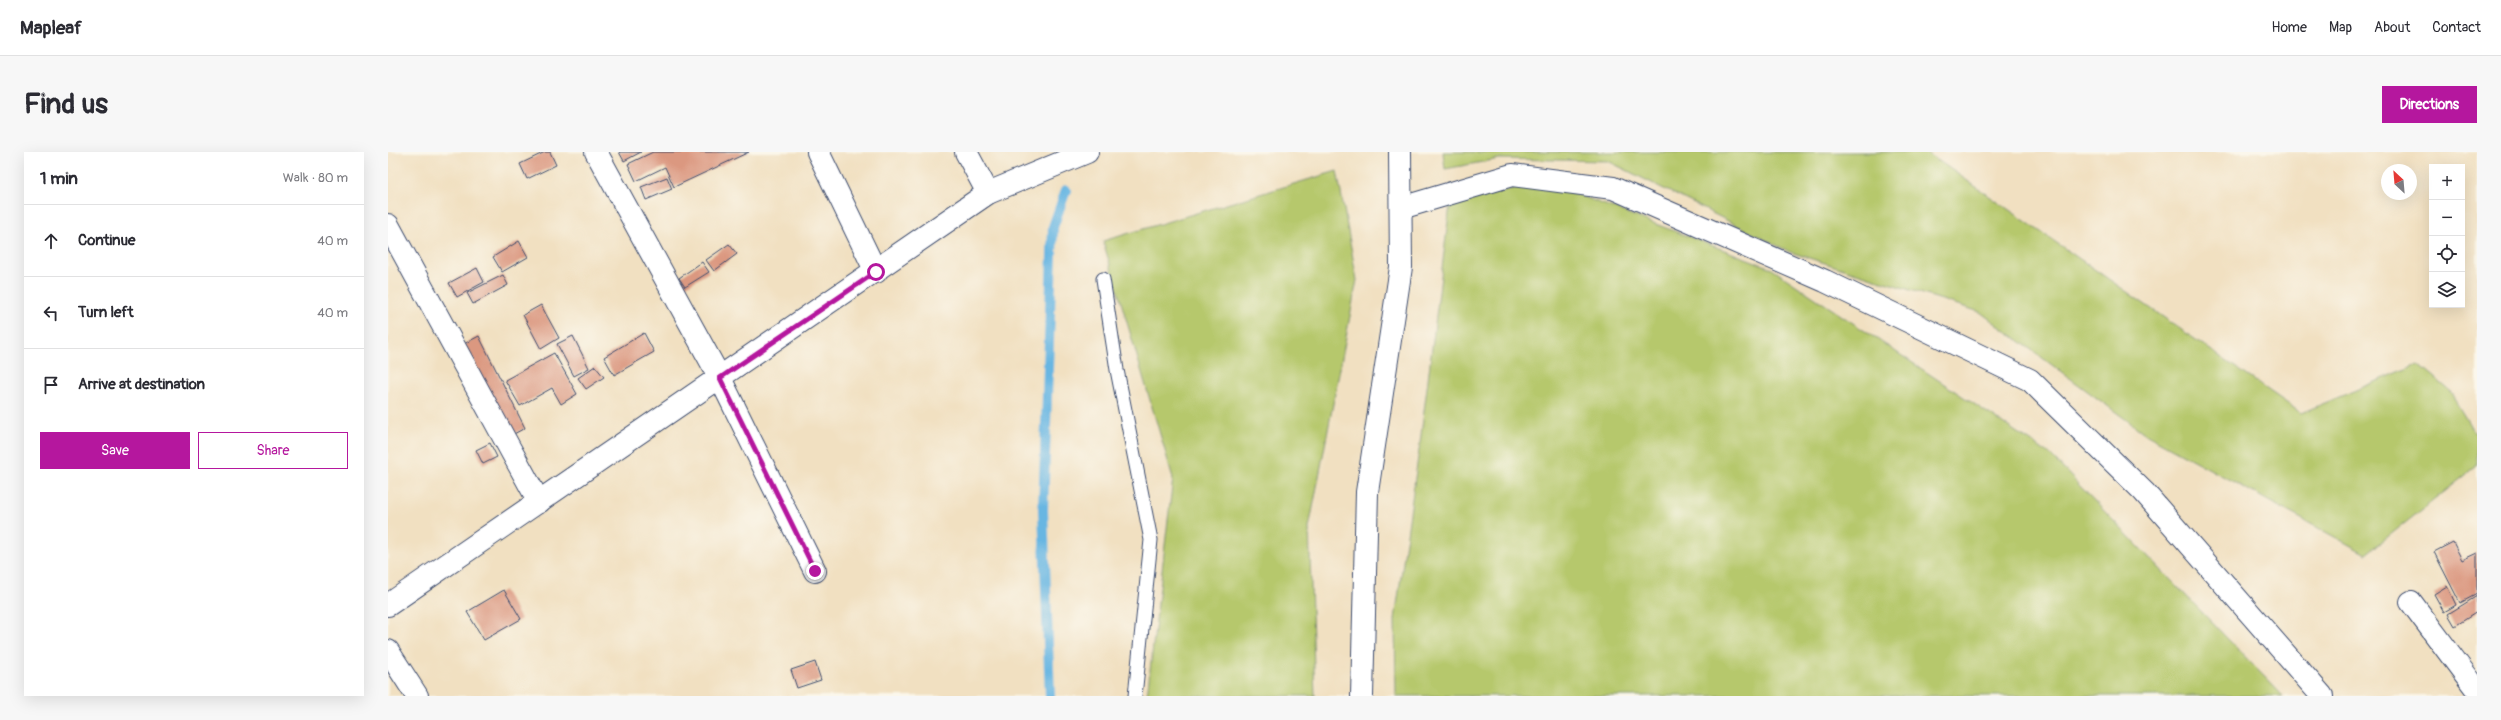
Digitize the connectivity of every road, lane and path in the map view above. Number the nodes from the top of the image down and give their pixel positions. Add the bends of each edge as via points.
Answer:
1 (596, 152) edge
2 (818, 152) edge
3 (966, 152) edge
4 (1087, 152) edge
5 (1400, 152) edge
6 (988, 193) junction
7 (1401, 208) junction
8 (388, 225) edge
9 (876, 272) junction
10 (1103, 279) dead end
11 (720, 378) junction
12 (539, 502) junction
13 (815, 571) dead end
14 (2411, 602) dead end
15 (388, 605) edge
16 (388, 651) edge
17 (2477, 690) edge
18 (416, 696) edge
19 (1135, 696) edge
20 (1362, 696) edge
21 (2322, 696) edge

1 - 11 street
2 - 9 street
3 - 6 street
4 - 6 street
5 - 7 street
6 - 9 street
7 - 20 street via 1402,268 1367,492
7 - 21 street via 1512,175 1613,188 1825,281 2030,380 2144,492
8 - 12 street
9 - 11 street
10 - 19 lane via 1117,370 1150,540
11 - 12 street
11 - 13 street
12 - 15 street
14 - 17 street
16 - 18 street

